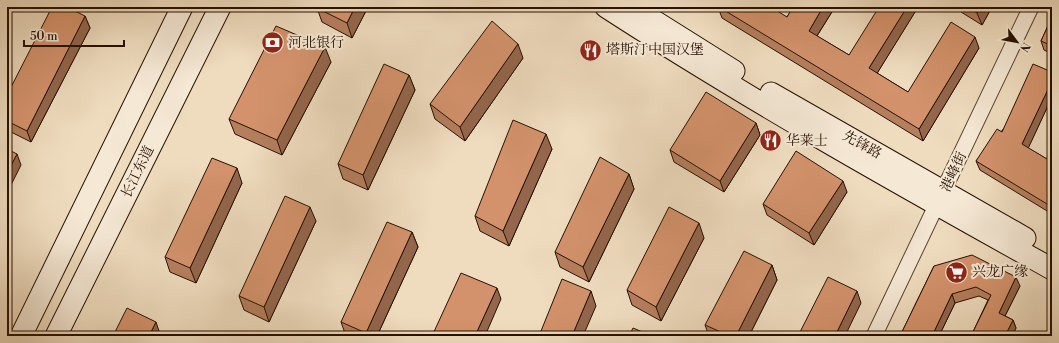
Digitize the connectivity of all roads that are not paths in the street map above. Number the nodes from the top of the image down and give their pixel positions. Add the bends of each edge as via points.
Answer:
1 (182, 7) edge
2 (220, 7) edge
3 (606, 7) edge
4 (633, 7) edge
5 (1031, 7) edge
6 (941, 199) junction
7 (1052, 253) edge
8 (1052, 270) edge
9 (21, 336) edge
10 (56, 336) edge
11 (874, 336) edge

1 - 9 street
2 - 10 street, 长江东道
3 - 6 street via 689,61 805,130
4 - 6 street, 先锋路
5 - 6 street, 港峰街
6 - 7 street, 先锋路
6 - 8 street
6 - 11 street, 港峰街

